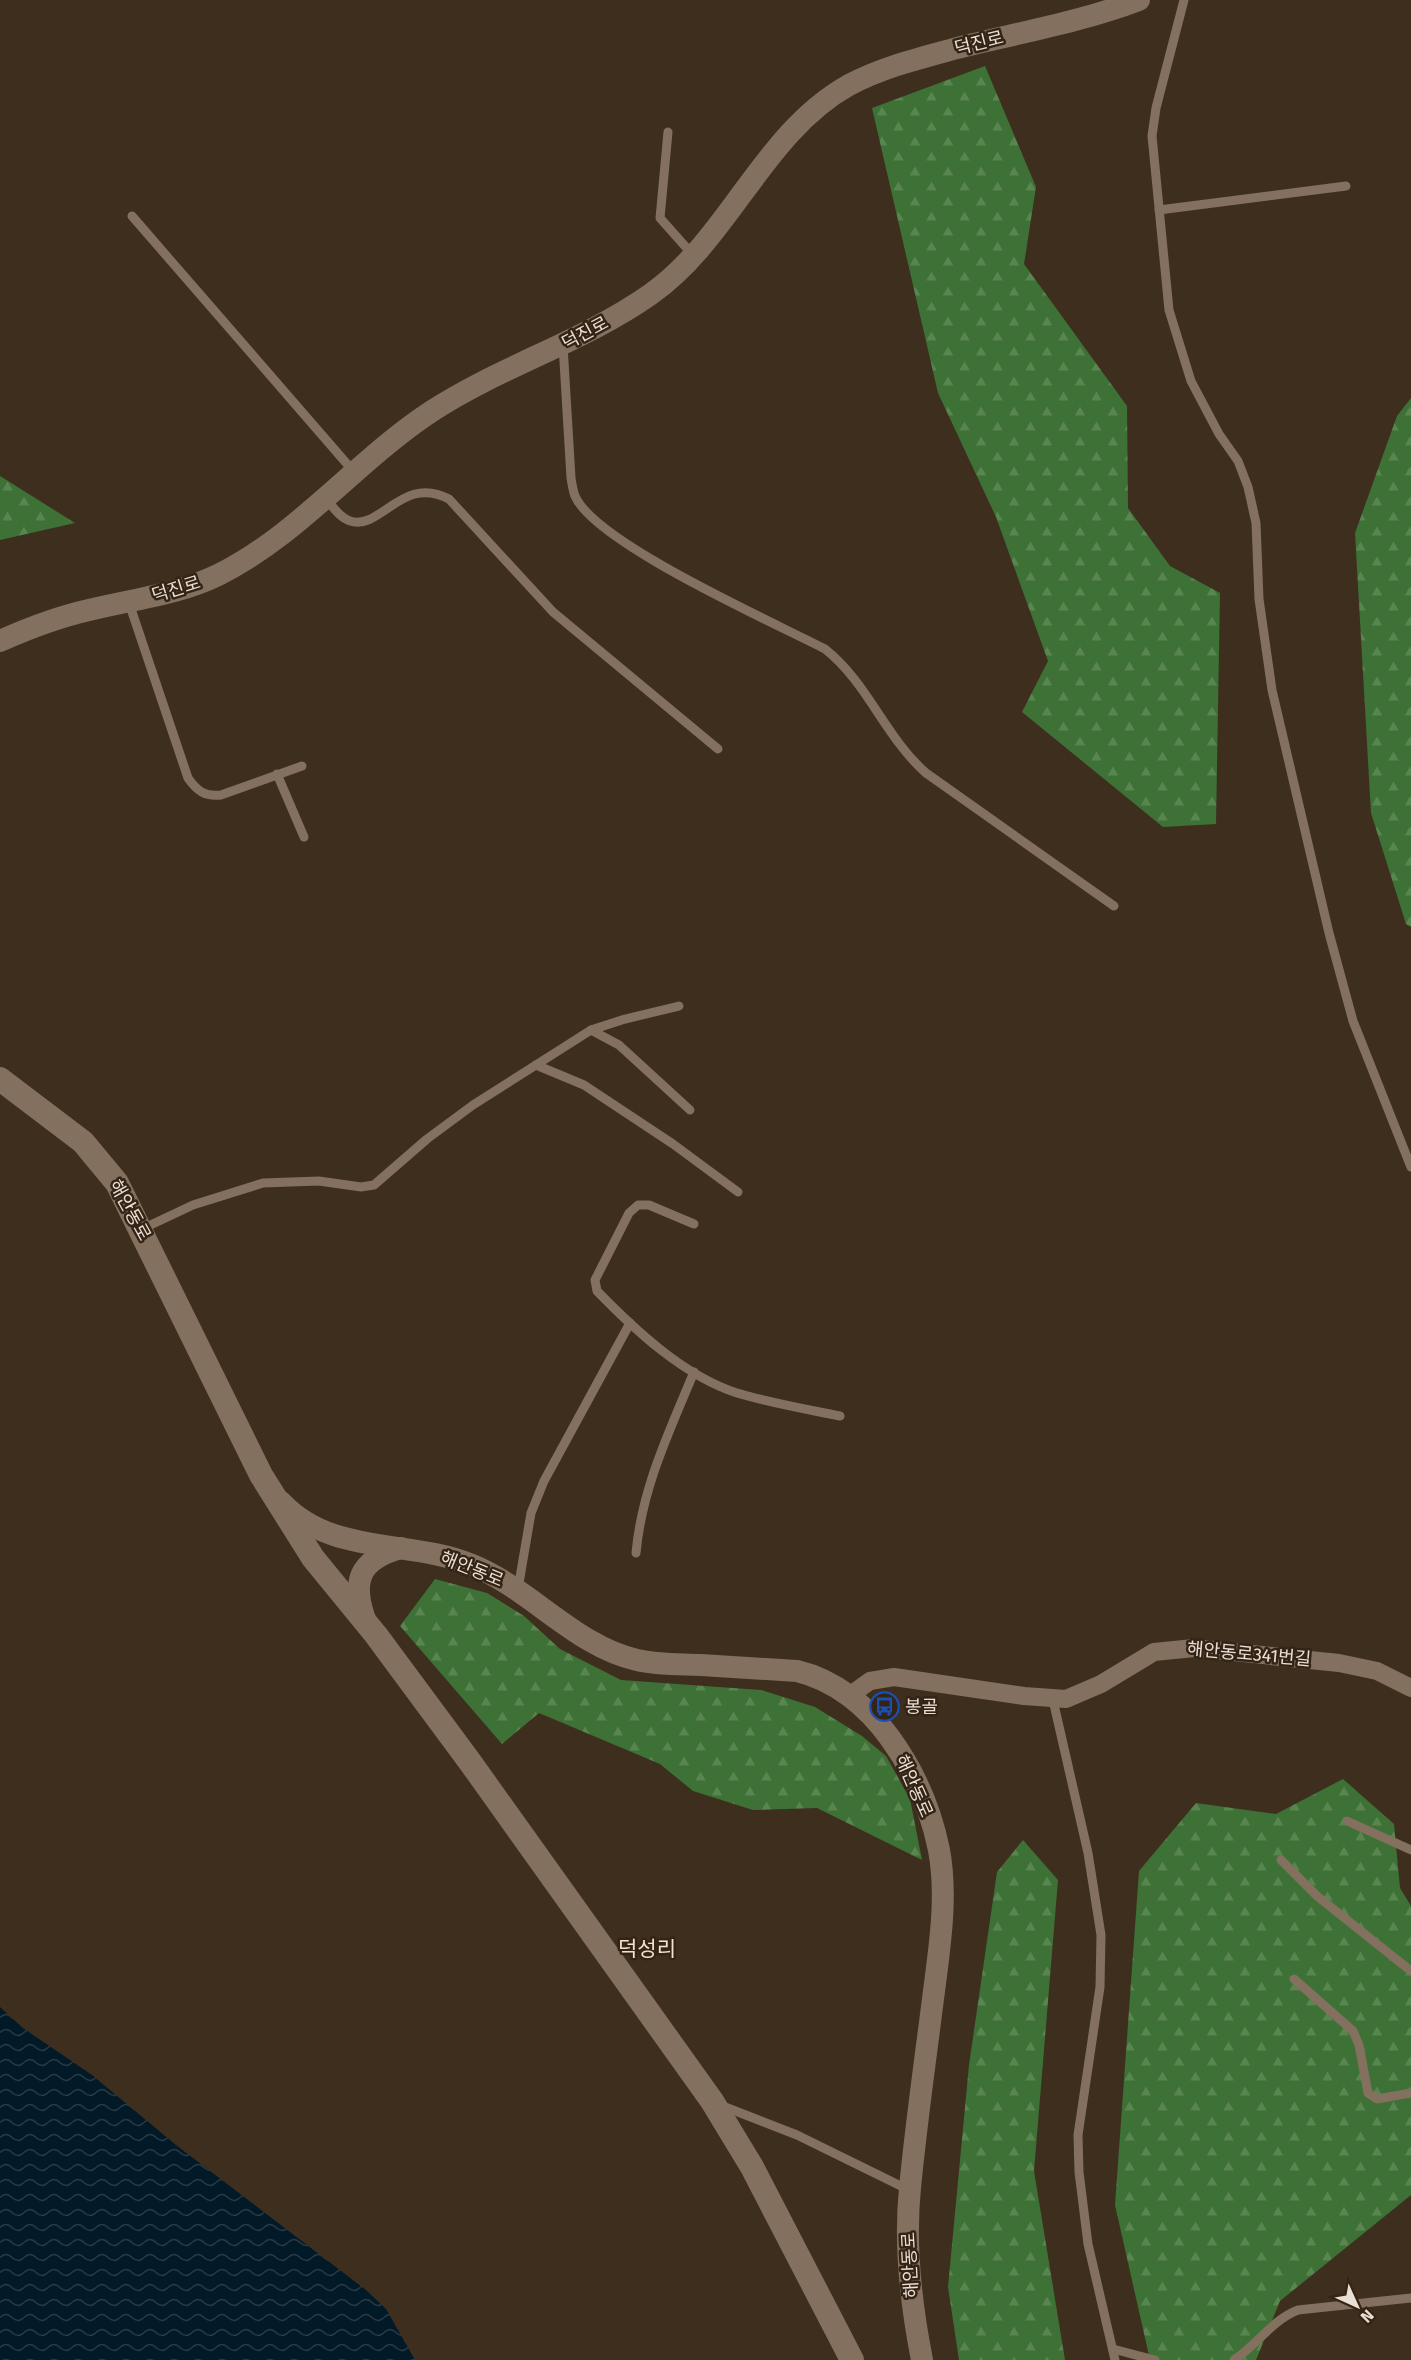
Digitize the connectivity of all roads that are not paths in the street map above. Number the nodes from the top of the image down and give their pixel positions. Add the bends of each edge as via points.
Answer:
1 (1139, 0) edge
2 (1184, 0) edge
3 (669, 132) dead end
4 (1346, 186) dead end
5 (1159, 210) junction
6 (132, 216) dead end
7 (694, 256) junction
8 (563, 345) junction
9 (354, 472) junction
10 (324, 498) junction
11 (129, 603) junction
12 (0, 641) edge
13 (718, 749) dead end
14 (302, 766) dead end
15 (277, 774) junction
16 (304, 837) dead end
17 (1114, 906) dead end
18 (679, 1006) dead end
19 (591, 1030) junction
20 (536, 1065) junction
21 (0, 1078) edge
22 (690, 1110) dead end
23 (1411, 1167) edge
24 (738, 1192) dead end
25 (694, 1224) dead end
26 (142, 1229) junction
27 (630, 1323) junction
28 (694, 1372) junction
29 (840, 1416) dead end
30 (261, 1475) junction
31 (402, 1548) junction
32 (636, 1553) dead end
33 (518, 1589) junction
34 (366, 1623) junction
35 (1411, 1688) edge
36 (849, 1695) junction
37 (1053, 1700) junction
38 (1347, 1821) dead end
39 (1411, 1850) edge
40 (1281, 1860) dead end
41 (1411, 1971) edge
42 (1294, 1979) dead end
43 (1411, 2093) edge
44 (712, 2102) junction
45 (909, 2190) junction
46 (1411, 2298) edge
47 (1113, 2349) junction
48 (852, 2360) edge
49 (922, 2360) edge
50 (1115, 2360) edge
51 (1155, 2360) edge
52 (1233, 2360) edge

1 - 7 street, 덕진로 via 913,59 854,82 830,96 789,135
2 - 5 lane via 1152,136
3 - 7 lane via 660,218
4 - 5 lane
5 - 23 lane via 1169,310 1179,349 1191,381 1238,461 1248,487 1256,523 1259,599 1272,690 1342,982 1353,1021
6 - 9 lane
7 - 8 street, 덕진로 via 654,292
8 - 9 street, 덕진로 via 432,411
8 - 17 lane via 571,478 575,497 593,518 624,544 825,649 844,663 907,756
9 - 10 street, 덕진로
10 - 11 street, 덕진로 via 279,536 219,574 193,586
10 - 13 lane via 340,515 362,522 422,492 449,499 553,612
11 - 12 street, 덕진로 via 57,618
11 - 15 lane via 188,778 196,789 209,796 221,795
14 - 15 lane
15 - 16 lane
18 - 19 lane
19 - 20 lane
19 - 22 lane via 619,1045
20 - 24 lane via 584,1085
20 - 26 lane via 427,1139 374,1185 319,1181 263,1183 193,1205
21 - 26 main road, 해안동로 via 83,1142 101,1161
25 - 27 lane via 650,1205 638,1205 629,1213 595,1280 597,1291
26 - 30 main road, 해안동로
27 - 28 lane
27 - 33 lane via 544,1481 531,1513
28 - 29 lane via 737,1393
28 - 32 lane via 654,1466 639,1520
30 - 31 street, 해안동로 via 291,1512 324,1533
30 - 34 main road, 해안동로 via 313,1558
31 - 33 street, 해안동로 via 472,1565
31 - 34 street via 369,1562 361,1575 358,1603
33 - 36 street, 해안동로 via 594,1643 636,1660 796,1671 815,1675
34 - 44 main road, 해안동로
35 - 37 street, 해안동로341번길 via 1377,1671 1339,1663 1194,1647 1154,1652 1081,1695
36 - 37 street, 해안동로341번길 via 870,1681 894,1677
36 - 45 street, 해안동로 via 884,1729 907,1763 939,1852 940,1940
37 - 47 lane via 1088,1853 1101,1935 1100,1987 1078,2135 1082,2206
38 - 39 lane
40 - 41 lane via 1317,1896
42 - 43 lane via 1353,2031 1368,2093 1377,2099
44 - 45 lane via 797,2135
44 - 48 main road, 해안동로 via 752,2167
45 - 49 street, 해안동로 via 913,2312
46 - 52 lane via 1298,2310 1283,2316 1248,2351
47 - 50 lane
47 - 51 lane

